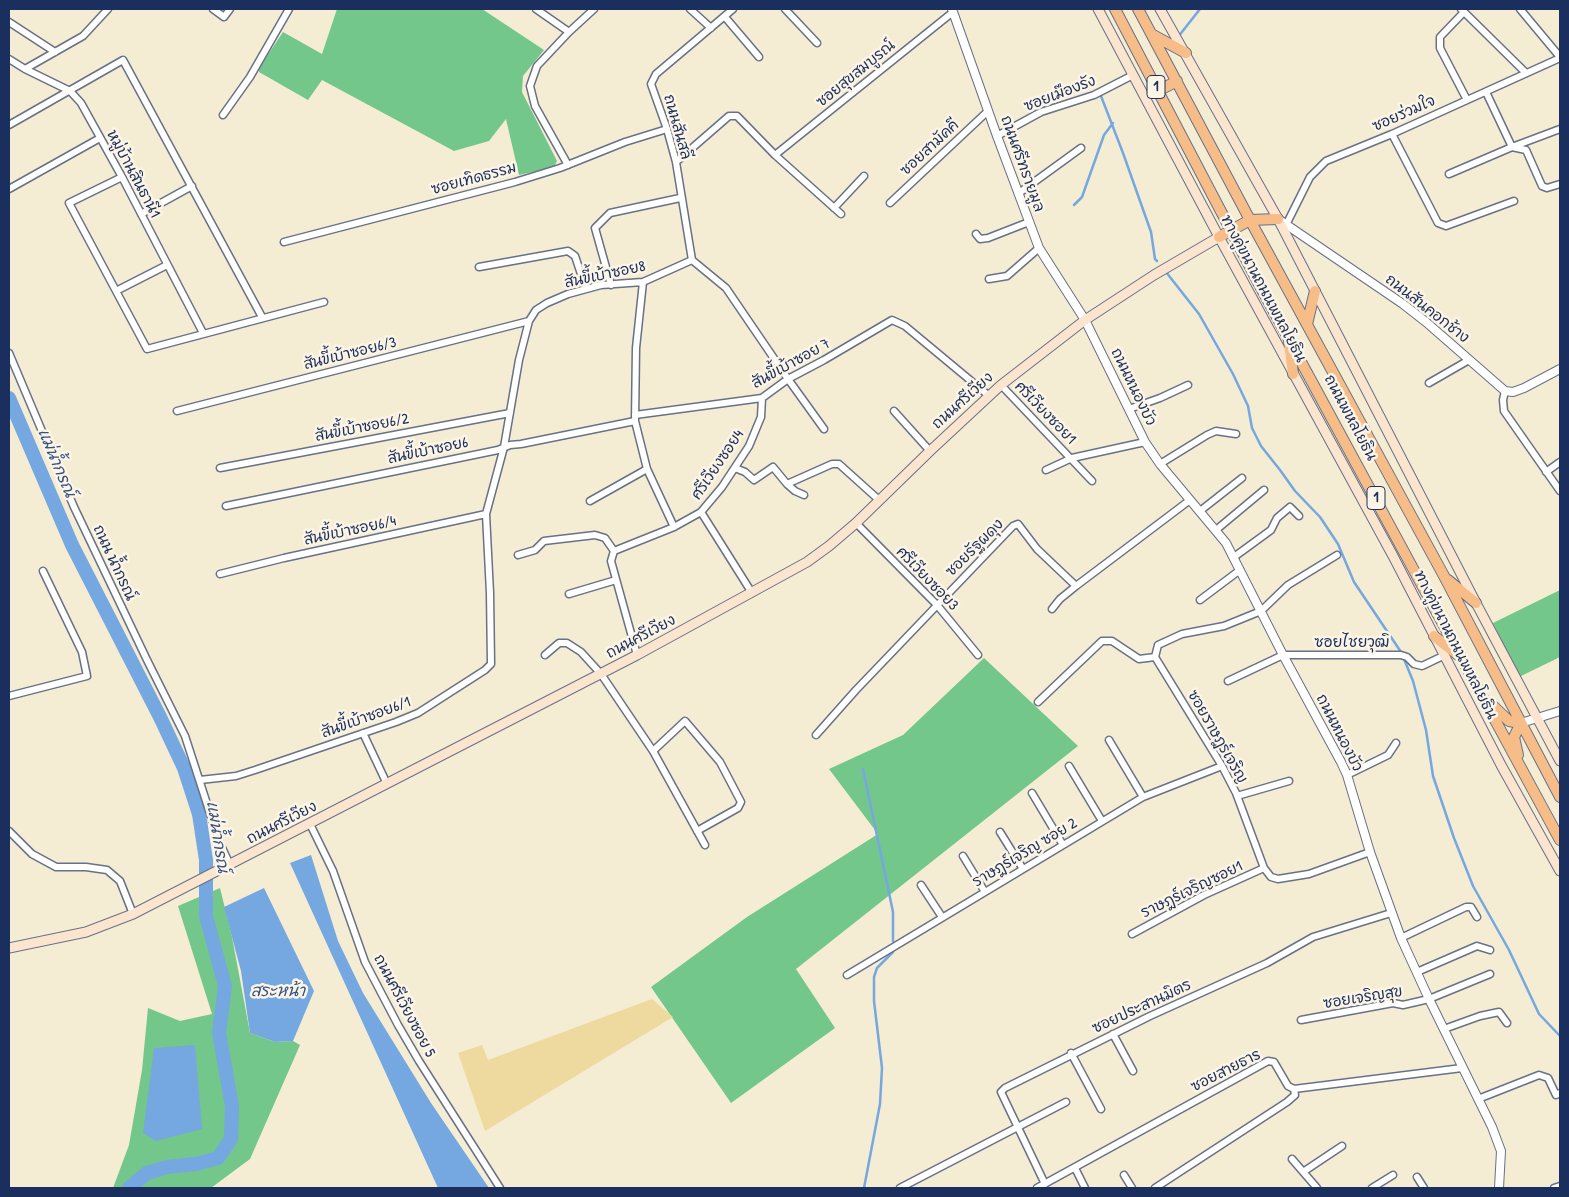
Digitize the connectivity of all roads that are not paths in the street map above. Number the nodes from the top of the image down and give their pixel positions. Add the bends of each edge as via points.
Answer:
1 (108, 9) edge
2 (213, 9) edge
3 (230, 9) edge
4 (289, 9) edge
5 (536, 9) edge
6 (594, 9) edge
7 (690, 9) edge
8 (733, 9) edge
9 (785, 9) edge
10 (1098, 9) edge
11 (1115, 9) edge
12 (1138, 9) edge
13 (1160, 9) edge
14 (1520, 9) edge
15 (953, 10) edge
16 (1462, 10) edge
17 (725, 16) junction
18 (9, 22) edge
19 (711, 28) junction
20 (569, 32) junction
21 (1152, 34) junction
22 (817, 43) dead end
23 (56, 52) junction
24 (1186, 53) junction
25 (759, 56) dead end
26 (1560, 57) edge
27 (9, 59) edge
28 (25, 70) junction
29 (1526, 73) junction
30 (1133, 75) junction
31 (1176, 81) junction
32 (70, 91) junction
33 (1158, 91) junction
34 (1486, 92) junction
35 (1467, 100) junction
36 (988, 111) junction
37 (224, 115) dead end
38 (9, 125) edge
39 (1560, 128) edge
40 (667, 129) junction
41 (1392, 134) junction
42 (997, 136) junction
43 (100, 138) junction
44 (1512, 147) junction
45 (1081, 148) dead end
46 (775, 155) junction
47 (676, 162) junction
48 (568, 165) junction
49 (1449, 174) dead end
50 (864, 176) dead end
51 (122, 177) junction
52 (1560, 184) edge
53 (192, 186) junction
54 (9, 189) edge
55 (1019, 193) junction
56 (680, 198) junction
57 (1514, 202) dead end
58 (890, 203) dead end
59 (834, 208) junction
60 (141, 214) junction
61 (841, 214) dead end
62 (1250, 220) junction
63 (1029, 222) junction
64 (1282, 222) junction
65 (1230, 230) junction
66 (976, 234) dead end
67 (1219, 237) junction
68 (284, 242) dead end
69 (1039, 248) junction
70 (692, 260) junction
71 (167, 265) junction
72 (479, 268) dead end
73 (989, 279) dead end
74 (643, 282) junction
75 (611, 285) junction
76 (586, 289) junction
77 (116, 291) junction
78 (1315, 291) junction
79 (324, 302) dead end
80 (262, 317) junction
81 (1086, 320) junction
82 (529, 321) junction
83 (1307, 324) junction
84 (203, 333) junction
85 (1289, 337) junction
86 (9, 354) edge
87 (1468, 360) junction
88 (1560, 369) edge
89 (1293, 374) junction
90 (788, 379) junction
91 (1429, 383) dead end
92 (1001, 385) junction
93 (1188, 385) dead end
94 (1504, 391) junction
95 (988, 395) junction
96 (762, 398) junction
97 (1129, 409) junction
98 (177, 411) dead end
99 (894, 412) dead end
100 (510, 413) junction
101 (635, 418) junction
102 (824, 429) dead end
103 (1236, 434) dead end
104 (1145, 442) junction
105 (504, 447) junction
106 (930, 451) junction
107 (1072, 458) junction
108 (1560, 462) edge
109 (1160, 464) junction
110 (220, 468) dead end
111 (735, 468) junction
112 (647, 469) junction
113 (1046, 470) dead end
114 (1546, 472) junction
115 (1242, 478) dead end
116 (1092, 481) dead end
117 (787, 484) junction
118 (1264, 490) dead end
119 (1560, 491) edge
120 (804, 495) dead end
121 (879, 500) junction
122 (1190, 500) junction
123 (590, 501) dead end
124 (226, 506) dead end
125 (1200, 510) junction
126 (701, 512) junction
127 (486, 514) junction
128 (1300, 516) dead end
129 (856, 523) junction
130 (674, 526) junction
131 (1216, 530) junction
132 (614, 551) junction
133 (1337, 554) dead end
134 (518, 555) dead end
135 (1234, 557) junction
136 (1240, 570) junction
137 (43, 571) dead end
138 (220, 574) dead end
139 (1444, 576) junction
140 (616, 580) junction
141 (1076, 586) junction
142 (752, 593) junction
143 (569, 594) dead end
144 (1200, 600) dead end
145 (1476, 603) junction
146 (937, 605) junction
147 (1052, 609) dead end
148 (1262, 611) junction
149 (1434, 636) junction
150 (545, 655) dead end
151 (637, 655) junction
152 (978, 655) dead end
153 (1444, 655) junction
154 (1283, 656) junction
155 (1155, 657) junction
156 (1463, 658) junction
157 (601, 674) junction
158 (1228, 681) dead end
159 (9, 696) edge
160 (1483, 696) junction
161 (1038, 702) dead end
162 (1560, 711) edge
163 (1537, 719) junction
164 (1521, 723) junction
165 (363, 733) junction
166 (816, 735) dead end
167 (1109, 740) dead end
168 (1396, 743) dead end
169 (653, 751) junction
170 (1560, 761) edge
171 (1069, 766) dead end
172 (1222, 766) junction
173 (1521, 769) junction
174 (1347, 775) junction
175 (200, 780) junction
176 (1289, 782) dead end
177 (387, 784) junction
178 (1032, 793) dead end
179 (1237, 796) junction
180 (1143, 797) junction
181 (1560, 797) edge
182 (1102, 821) junction
183 (310, 824) junction
184 (9, 831) edge
185 (697, 831) junction
186 (1000, 832) dead end
187 (1560, 840) edge
188 (705, 845) dead end
189 (1062, 845) junction
190 (1370, 852) junction
191 (962, 856) dead end
192 (230, 865) junction
193 (1264, 868) junction
194 (1023, 869) junction
195 (1560, 871) edge
196 (921, 885) dead end
197 (985, 892) junction
198 (1391, 913) junction
199 (134, 914) junction
200 (942, 917) junction
201 (1477, 917) dead end
202 (1132, 934) dead end
203 (1401, 938) junction
204 (9, 948) edge
205 (1490, 950) dead end
206 (1417, 972) junction
207 (1490, 974) dead end
208 (848, 975) dead end
209 (1429, 999) junction
210 (1301, 1020) dead end
211 (1507, 1023) dead end
212 (1444, 1029) junction
213 (1113, 1034) junction
214 (1071, 1053) junction
215 (1462, 1068) junction
216 (1133, 1071) dead end
217 (1294, 1089) junction
218 (1560, 1093) edge
219 (1478, 1099) junction
220 (1066, 1102) dead end
221 (1101, 1109) dead end
222 (1018, 1127) junction
223 (1342, 1146) dead end
224 (1292, 1159) dead end
225 (1075, 1168) junction
226 (1303, 1172) junction
227 (1124, 1175) dead end
228 (1393, 1175) dead end
229 (1417, 1177) dead end
230 (1045, 1184) junction
231 (1560, 1186) edge
232 (500, 1188) edge
233 (900, 1188) edge
234 (1037, 1188) edge
235 (1085, 1188) edge
236 (1132, 1188) edge
237 (1156, 1188) edge
238 (1317, 1188) edge
239 (1372, 1188) edge
240 (1424, 1188) edge
241 (1499, 1188) edge
242 (1554, 1188) edge

1 - 23 street via 83,36
2 - 3 street via 224,17
4 - 37 street
5 - 20 street
6 - 20 street
7 - 19 street
8 - 17 street, ถนนสันสลี
9 - 22 street
10 - 30 main road, ทางคู่ขนานถนนพหลโยธิน / 1
11 - 33 main road, ถนนพหลโยธิน / 1
12 - 21 main road, ถนนพหลโยธิน / 1
13 - 24 main road
14 - 26 street
15 - 36 street, ถนนศรีทรายมูล
15 - 46 street, ซอยสุขสมบูรณ์
16 - 29 street
16 - 35 street via 1440,37 1440,48
17 - 19 street, ถนนสันสลี
17 - 25 street
18 - 23 street
19 - 40 street, ถนนสันสลี via 656,74 651,84
20 - 48 street via 537,66 530,86 535,106
21 - 24 main road
21 - 31 main road, ถนนพหลโยธิน / 1
23 - 28 street
24 - 64 main road
26 - 29 street, ซอยร่วมใจ
27 - 28 street, หมู่บ้านสินธานี1
28 - 32 street, หมู่บ้านสินธานี1
29 - 34 street, ซอยร่วมใจ
30 - 42 street, ซอยเมืองรัง via 1094,95 1041,112
30 - 67 main road, ทางคู่ขนานถนนพหลโยธิน / 1
31 - 33 main road
31 - 62 main road, ถนนพหลโยธิน / 1
32 - 38 street
32 - 43 street, หมู่บ้านสินธานี1 via 81,103
32 - 53 street via 123,60
33 - 65 main road, ถนนพหลโยธิน / 1
34 - 35 street, ซอยร่วมใจ
34 - 44 street
35 - 41 street, ซอยร่วมใจ
36 - 42 street, ถนนศรีทรายมูล
36 - 58 street, ซอยสามัคคี
39 - 44 street
40 - 47 street, ถนนสันสลี
40 - 48 street, ซอยเทิดธรรม
41 - 57 street via 1438,223 1446,226
41 - 64 street, ซอยร่วมใจ via 1326,161 1310,177
42 - 55 street, ถนนศรีทรายมูล
43 - 51 street, หมู่บ้านสินธานี1
43 - 54 street
44 - 49 street
44 - 52 street via 1526,150 1542,186 1547,188
45 - 55 street
46 - 47 street via 737,116 729,116
46 - 59 street
47 - 56 street, ถนนสันสลี
48 - 68 street, ซอยเทิดธรรม via 515,182
50 - 59 street
51 - 60 street, หมู่บ้านสินธานี1
51 - 77 street via 69,203
53 - 60 street
53 - 80 street
55 - 63 street, ถนนศรีทรายมูล
56 - 70 street, ถนนสันสลี
56 - 75 street via 610,213 595,228
59 - 61 street
60 - 71 street, หมู่บ้านสินธานี1
62 - 64 main road
62 - 65 main road
62 - 83 main road, ถนนพหลโยธิน / 1
63 - 66 street via 988,238 980,239
63 - 69 street, ถนนศรีทรายมูล
64 - 78 main road
64 - 87 street, ถนนสันคอกช้าง via 1403,304
65 - 67 main road
65 - 85 main road, ถนนพหลโยธิน / 1
67 - 81 main road, ถนนศรีเวียง
67 - 89 main road, ทางคู่ขนานถนนพหลโยธิน / 1
69 - 73 street via 1007,276
69 - 81 street, ถนนศรีทรายมูล
70 - 74 street, สันขี้เบ้าซอย8
70 - 90 street via 726,288
71 - 77 street
71 - 84 street, หมู่บ้านสินธานี1
72 - 76 street via 568,251 575,256
74 - 75 street, สันขี้เบ้าซอย8
74 - 101 street via 636,348
75 - 76 street, สันขี้เบ้าซอย8
76 - 82 street, สันขี้เบ้าซอย8 via 547,303 536,310
77 - 84 street via 147,349
78 - 83 main road
78 - 145 main road
79 - 80 street
80 - 84 street
81 - 92 main road, ถนนศรีเวียง
81 - 97 street, ถนนหนองบัว
82 - 98 street, สันขี้เบ้าซอย6/3
82 - 100 street, สันขี้เบ้าซอย6/1
83 - 139 main road, ถนนพหลโยธิน / 1
85 - 89 main road
85 - 156 main road, ถนนพหลโยธิน / 1
86 - 175 street, ถนน น้ำกรณ์ via 74,507 185,736
87 - 91 street
87 - 94 street, ถนนสันคอกช้าง
88 - 94 street via 1524,388
89 - 149 main road, ทางคู่ขนานถนนพหลโยธิน / 1
90 - 95 street, สันขี้เบ้าซอย 7 via 892,320 905,326
90 - 96 street, สันขี้เบ้าซอย 7
90 - 102 street
92 - 95 main road, ถนนศรีเวียง
92 - 107 street, ศรีเวียงซอย1
93 - 97 street
94 - 114 street via 1504,411
95 - 106 main road, ถนนศรีเวียง
96 - 101 street, สันขี้เบ้าซอย 7
96 - 111 street, ศรีเวียงซอย4 via 761,417
97 - 104 street, ถนนหนองบัว
99 - 106 street
100 - 105 street, สันขี้เบ้าซอย6/1
100 - 110 street, สันขี้เบ้าซอย6/2
101 - 105 street, สันขี้เบ้าซอย6
101 - 112 street
103 - 109 street via 1216,431
104 - 107 street
104 - 109 street, ถนนหนองบัว
105 - 124 street, สันขี้เบ้าซอย6
105 - 127 street, สันขี้เบ้าซอย6/1
106 - 121 main road, ถนนศรีเวียง
107 - 113 street
107 - 116 street, ศรีเวียงซอย1
108 - 114 street
109 - 122 street, ถนนหนองบัว
111 - 117 street via 754,480 773,467
111 - 126 street, ศรีเวียงซอย4
112 - 123 street
112 - 130 street
114 - 119 street
115 - 125 street
117 - 120 street
117 - 121 street via 832,464 839,464
118 - 131 street
121 - 129 main road, ถนนศรีเวียง
122 - 125 street, ถนนหนองบัว
122 - 141 street
125 - 131 street, ถนนหนองบัว
126 - 130 street
126 - 142 street, ศรีเวียงซอย4
127 - 138 street, สันขี้เบ้าซอย6/4
127 - 165 street, สันขี้เบ้าซอย6/1 via 490,664 418,713
128 - 135 street via 1290,507 1277,518 1271,530
129 - 142 main road, ถนนศรีเวียง via 807,562
129 - 146 street, ศรีเวียงซอย3
130 - 132 street
131 - 135 street, ถนนหนองบัว
132 - 134 street via 605,538 595,534 544,541 535,550
132 - 140 street via 611,561
133 - 148 street via 1288,585
135 - 136 street, ถนนหนองบัว
136 - 144 street
136 - 148 street, ถนนหนองบัว
137 - 159 street via 82,652 87,676
139 - 145 main road
139 - 164 main road, ถนนพหลโยธิน / 1
140 - 143 street
140 - 151 street
141 - 146 street, ซอยรัฐผดุง via 1037,549 1018,524
141 - 147 street
142 - 151 main road, ถนนศรีเวียง
145 - 163 main road
146 - 152 street, ศรีเวียงซอย3
146 - 166 street, ซอยรัฐผดุง
148 - 154 street, ถนนหนองบัว
148 - 155 street via 1224,626 1182,634 1158,645
149 - 153 main road, ทางคู่ขนานถนนพหลโยธิน / 1
149 - 156 main road
150 - 157 street via 559,643 567,643 581,652
151 - 157 main road, ถนนศรีเวียง
153 - 154 street, ซอยไชยวุฒิ via 1422,666 1401,655
153 - 195 main road, ทางคู่ขนานถนนพหลโยธิน / 1
154 - 158 street
154 - 174 street, ถนนหนองบัว
155 - 161 street via 1139,659 1112,641 1102,641
155 - 172 street, ซอยราษฎร์เจริญ
156 - 160 main road, ถนนพหลโยธิน / 1
157 - 169 street
157 - 177 main road, ถนนศรีเวียง
160 - 164 main road via 1509,721
160 - 173 main road, ถนนพหลโยธิน / 1
162 - 163 street
163 - 164 street
163 - 170 main road
164 - 173 main road via 1514,737
164 - 181 main road, ถนนพหลโยธิน / 1
165 - 175 street, สันขี้เบ้าซอย6/1 via 236,776
165 - 177 street
167 - 180 street
168 - 174 street via 1388,755
169 - 185 street
169 - 185 street via 685,721 720,762 741,802 738,808
171 - 182 street
172 - 179 street, ซอยราษฎร์เจริญ
172 - 180 street, ราษฎร์เจริญ ซอย 2
173 - 187 main road, ถนนพหลโยธิน / 1
174 - 190 street, ถนนหนองบัว
175 - 192 street, ถนน น้ำกรณ์
176 - 179 street
177 - 183 main road, ถนนศรีเวียง
178 - 189 street
179 - 193 street, ซอยราษฎร์เจริญ
180 - 182 street, ราษฎร์เจริญ ซอย 2
182 - 189 street, ราษฎร์เจริญ ซอย 2
183 - 192 main road, ถนนศรีเวียง
183 - 232 street, ถนนศรีเวียงซอย 5 via 333,871 365,962 419,1061
184 - 199 street via 32,854 56,867 106,870 120,881
185 - 188 street
186 - 194 street
189 - 194 street, ราษฎร์เจริญ ซอย 2
190 - 193 street via 1310,874 1278,879 1270,876
190 - 198 street, ถนนหนองบัว
191 - 197 street
192 - 199 main road, ถนนศรีเวียง
193 - 202 street, ราษฎร์เจริญซอย1 via 1204,895
194 - 197 street, ราษฎร์เจริญ ซอย 2
196 - 200 street
197 - 200 street, ราษฎร์เจริญ ซอย 2
198 - 203 street, ถนนหนองบัว
198 - 213 street, ซอยประสานมิตร via 1313,937 1267,963
199 - 204 main road, ถนนศรีเวียง via 86,932
200 - 208 street, ราษฎร์เจริญ ซอย 2
201 - 203 street via 1471,907 1466,907
203 - 206 street, ถนนหนองบัว
205 - 206 street via 1477,946
206 - 209 street, ถนนหนองบัว
207 - 209 street, ซอยเจริญสุข
209 - 210 street, ซอยเจริญสุข
209 - 212 street, ถนนหนองบัว
211 - 212 street via 1499,1012
212 - 215 street, ถนนหนองบัว
213 - 214 street, ซอยประสานมิตร
213 - 216 street
214 - 221 street
214 - 222 street, ซอยประสานมิตร via 1001,1092
215 - 217 street
215 - 219 street, ถนนหนองบัว
217 - 225 street, ซอยสายธาร via 1288,1086 1274,1062 1268,1061
217 - 237 street via 1296,1095 1287,1102
218 - 219 street via 1556,1095 1548,1078 1539,1075
219 - 241 street, ถนนหนองบัว via 1501,1152
220 - 222 street
222 - 230 street, ซอยประสานมิตร
222 - 233 street
223 - 226 street
224 - 226 street
225 - 230 street, ซอยสายธาร
225 - 235 street
226 - 238 street
227 - 236 street
228 - 239 street
229 - 240 street
230 - 234 street, ซอยสายธาร
231 - 242 street

